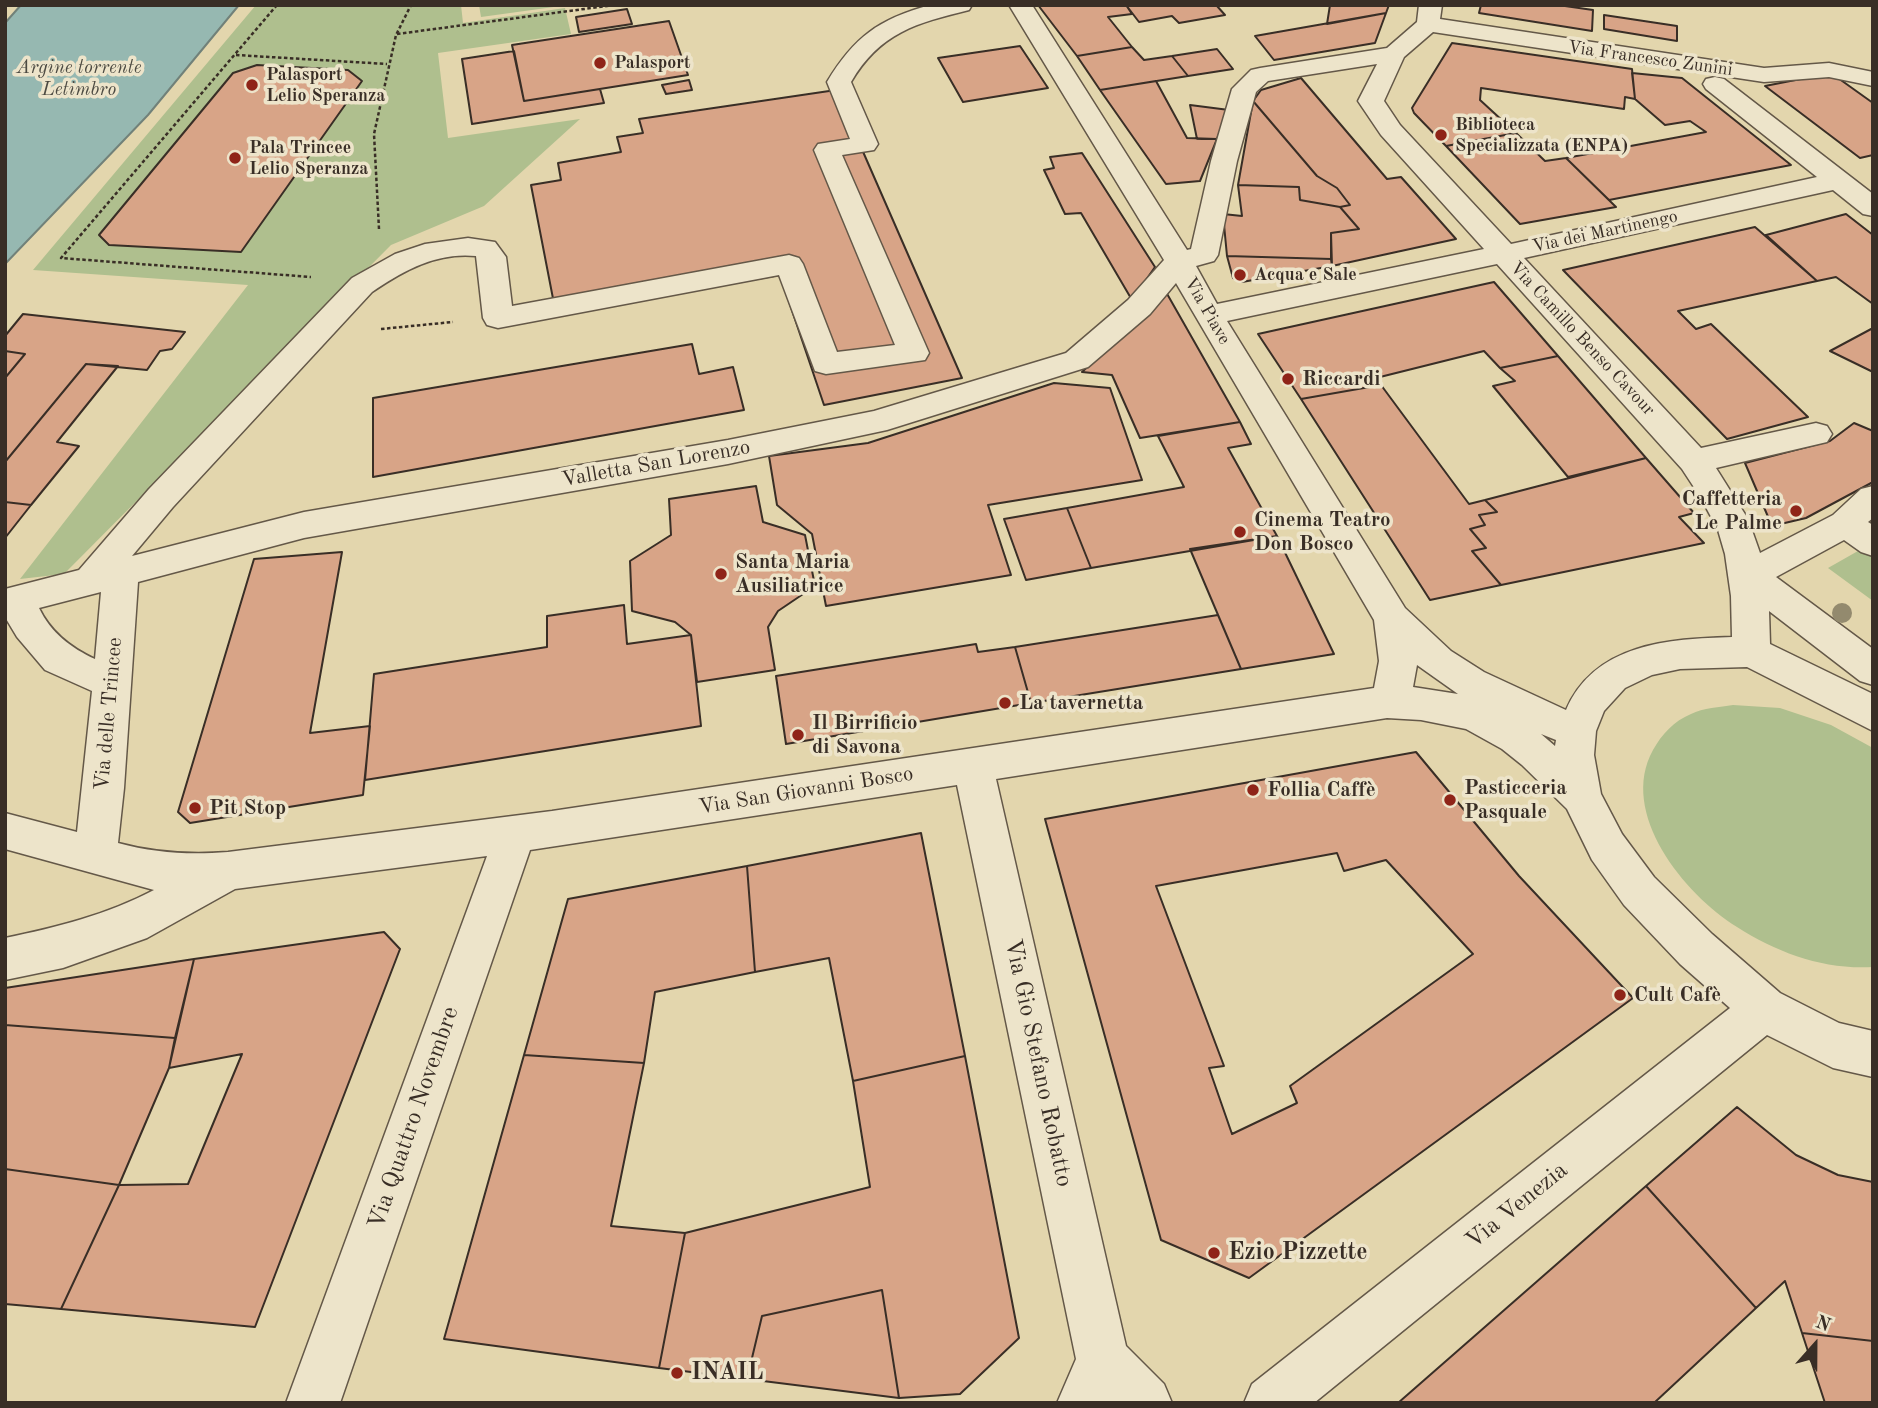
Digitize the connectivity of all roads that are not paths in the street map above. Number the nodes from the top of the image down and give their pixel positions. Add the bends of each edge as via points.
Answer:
1 (961, 5) edge
2 (1020, 5) edge
3 (1430, 15) edge
4 (1394, 54) junction
5 (1873, 79) edge
6 (1715, 84) dead end
7 (1837, 181) junction
8 (1873, 208) edge
9 (1504, 254) junction
10 (1179, 261) junction
11 (1208, 315) junction
12 (1816, 434) dead end
13 (1694, 461) junction
14 (1873, 498) edge
15 (1859, 534) edge
16 (106, 576) junction
17 (1748, 576) junction
18 (12, 602) edge
19 (1392, 618) junction
20 (1751, 652) junction
21 (1873, 670) edge
22 (112, 683) junction
23 (1387, 702) junction
24 (1873, 715) edge
25 (1576, 731) junction
26 (973, 766) junction
27 (1581, 796) junction
28 (5, 831) edge
29 (515, 835) junction
30 (94, 856) junction
31 (228, 872) junction
32 (5, 958) edge
33 (1764, 1009) junction
34 (1873, 1054) edge
35 (1094, 1382) edge
36 (313, 1403) edge
37 (1145, 1403) edge
38 (1271, 1403) edge

1 - 16 street via 888,26 869,40 839,82 865,144 827,149 914,353 826,364 789,264 498,318 492,257 485,248 461,245 428,251 391,266 362,285 153,507
2 - 10 street, Via Piave
3 - 4 street
3 - 5 street, Via Francesco Zunini via 1573,48 1764,75 1829,69
4 - 9 street, Via Camillo Benso Cavour via 1371,101 1390,130
4 - 10 street via 1260,75 1244,89 1204,256
6 - 7 street
7 - 8 street
7 - 9 street, Via dei Martinengo
9 - 11 street, Via dei Martinengo
9 - 13 street, Via Camillo Benso Cavour
10 - 11 street, Via Piave
10 - 16 street, Valletta San Lorenzo via 1139,307 1077,360 876,422 304,525
11 - 19 street, Via Piave
12 - 13 street
13 - 17 street, Via Camillo Benso Cavour via 1726,511
14 - 15 street
15 - 17 street
16 - 18 street
16 - 22 street, Via delle Trincee
17 - 20 street, Via Camillo Benso Cavour
17 - 21 street
18 - 22 street via 58,659
19 - 23 street, Via Piave via 1399,664 1397,685
19 - 25 street, Via Piave via 1438,662 1471,683
20 - 24 street
20 - 25 street via 1680,654 1644,662 1612,677 1589,701
22 - 30 street, Via delle Trincee
23 - 26 street, Via San Giovanni Bosco
23 - 27 street, Via San Giovanni Bosco via 1460,709 1502,726
25 - 27 street via 1574,755
26 - 29 street, Via San Giovanni Bosco
26 - 35 street, Via Gio Stefano Robatto
27 - 33 street via 1607,847 1639,891
28 - 30 street, Via San Giovanni Bosco
29 - 31 street, Via San Giovanni Bosco
29 - 36 street, Via Quattro Novembre
30 - 31 street, Via San Giovanni Bosco via 147,870
31 - 32 street via 132,924 63,947
33 - 34 street via 1833,1045
33 - 38 street, Via Venezia
35 - 37 street

